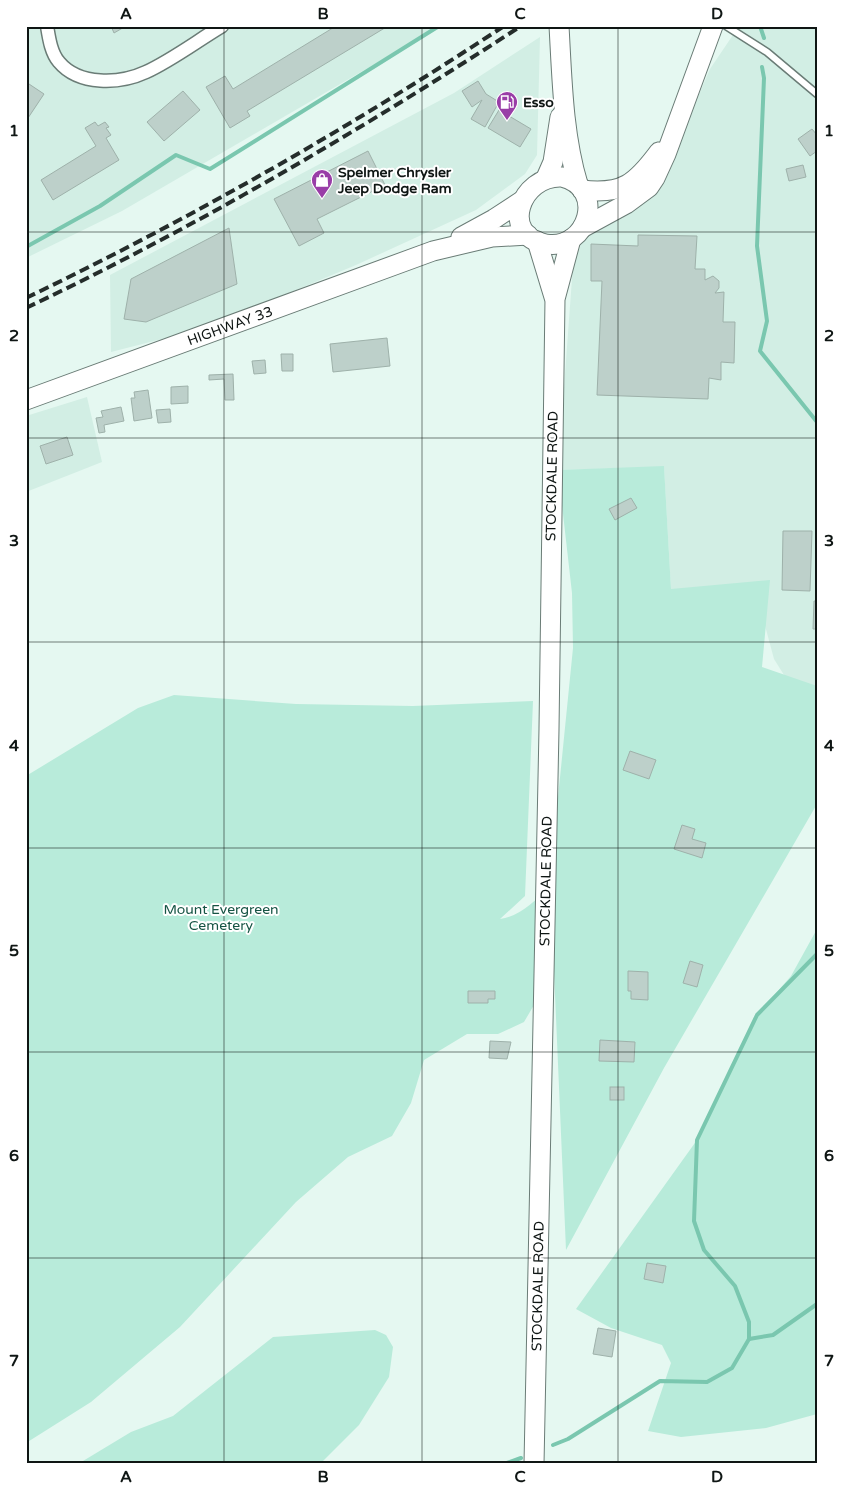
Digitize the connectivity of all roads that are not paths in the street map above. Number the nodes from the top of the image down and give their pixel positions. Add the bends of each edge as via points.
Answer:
1 (47, 26) edge
2 (222, 26) edge
3 (559, 26) edge
4 (713, 26) edge
5 (726, 26) edge
6 (817, 94) edge
7 (563, 96) junction
8 (675, 130) junction
9 (546, 178) junction
10 (580, 187) junction
11 (523, 200) junction
12 (576, 234) junction
13 (532, 238) junction
14 (433, 251) junction
15 (555, 299) junction
16 (26, 400) edge
17 (534, 1464) edge

1 - 2 street via 51,46 59,62 74,75 91,80 118,80 145,73
3 - 7 street
4 - 8 street
5 - 6 lane via 767,52
7 - 9 street via 554,157
7 - 10 street via 573,168
8 - 10 street via 648,167 628,185 613,191
8 - 12 street via 661,167 649,187
9 - 10 street via 562,177
9 - 11 street via 533,186
10 - 12 street via 588,206 587,219
11 - 13 street via 519,220
11 - 14 street, HIGHWAY 33
12 - 13 street via 554,244
12 - 15 street, STOCKDALE ROAD
13 - 14 street, HIGHWAY 33 via 492,237
13 - 15 street, STOCKDALE ROAD
14 - 16 street, HIGHWAY 33
15 - 17 street, STOCKDALE ROAD

